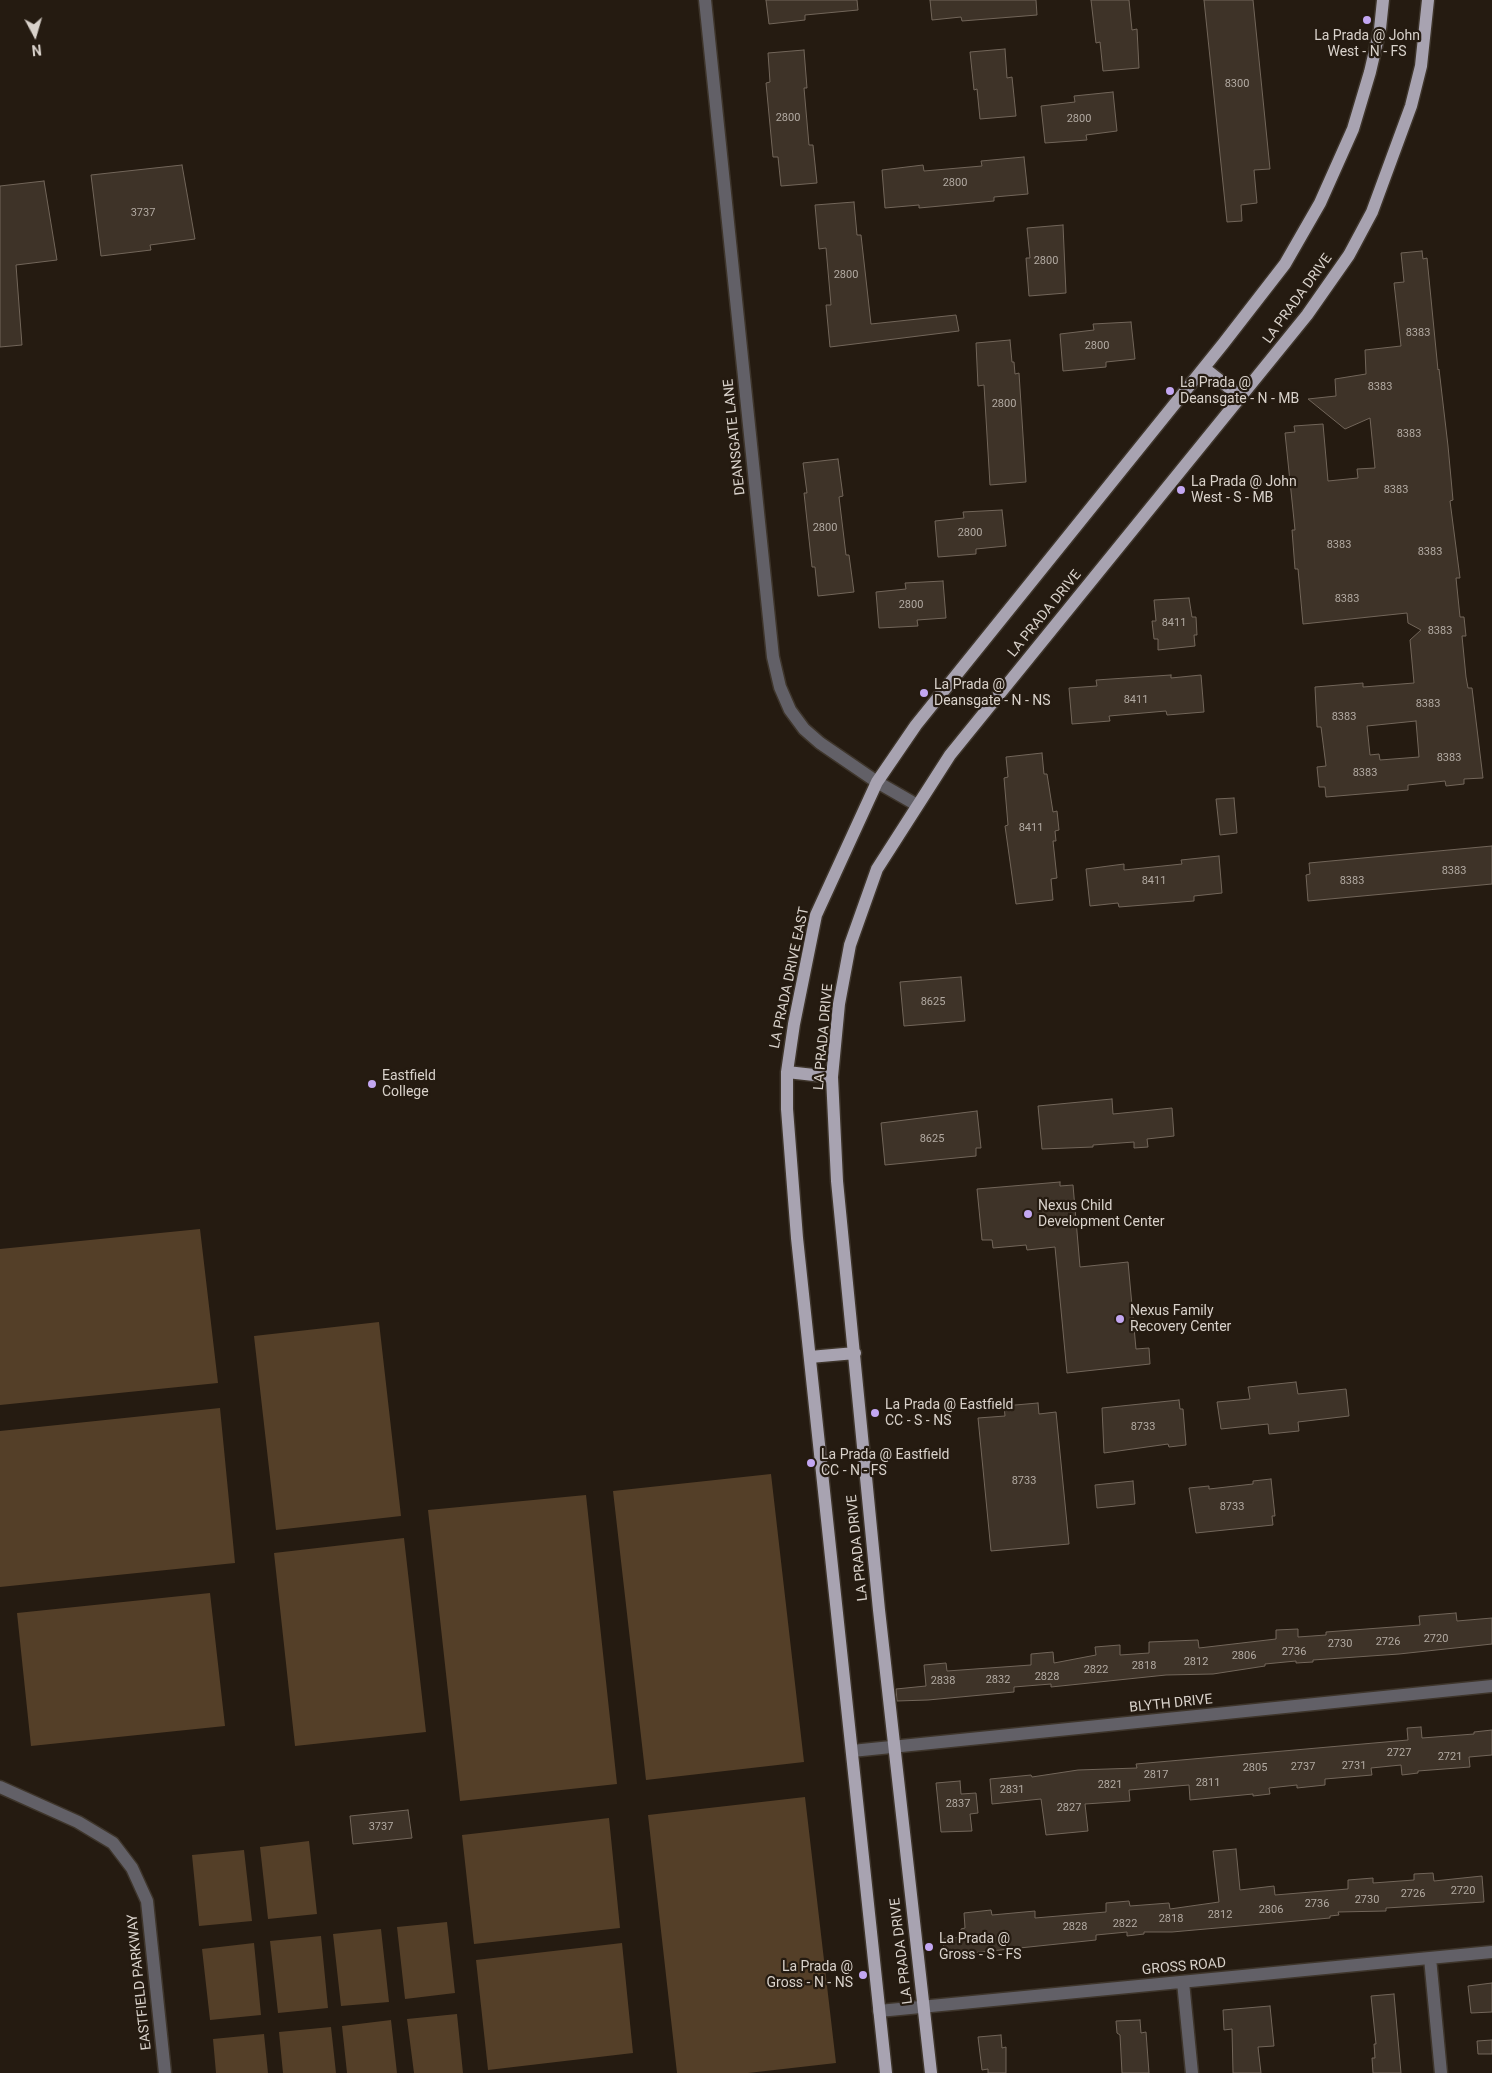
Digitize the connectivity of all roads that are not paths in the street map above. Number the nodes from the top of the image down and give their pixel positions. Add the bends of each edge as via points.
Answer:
1 (705, 0) edge
2 (1383, 0) edge
3 (1428, 0) edge
4 (1204, 368) junction
5 (1241, 397) junction
6 (876, 782) junction
7 (917, 804) junction
8 (787, 1072) junction
9 (832, 1077) junction
10 (855, 1353) junction
11 (810, 1357) junction
12 (1492, 1686) edge
13 (895, 1746) junction
14 (852, 1751) junction
15 (0, 1787) edge
16 (1492, 1952) edge
17 (1430, 1958) junction
18 (1183, 1982) junction
19 (923, 2006) junction
20 (879, 2011) junction
21 (165, 2073) edge
22 (886, 2073) edge
23 (931, 2073) edge
24 (1192, 2073) edge
25 (1441, 2073) edge

1 - 6 street, DEANSGATE LANE via 773,657 780,687 790,710 804,729
2 - 4 main road via 1380,29 1353,129 1320,203 1285,264
3 - 5 main road, LA PRADA DRIVE via 1421,66 1411,106 1372,212 1349,254 1307,315
4 - 5 main road
4 - 6 main road via 941,694
5 - 7 main road, LA PRADA DRIVE via 950,754
6 - 7 street, DEANSGATE LANE
6 - 8 main road, LA PRADA DRIVE EAST via 816,915
7 - 9 main road, LA PRADA DRIVE via 877,870 850,945 839,1004
8 - 9 main road
8 - 11 main road, LA PRADA DRIVE via 797,1238
9 - 10 main road, LA PRADA DRIVE via 837,1181
10 - 11 main road
10 - 13 main road, LA PRADA DRIVE
11 - 14 main road, LA PRADA DRIVE
12 - 13 street, BLYTH DRIVE
13 - 14 street, BLYTH DRIVE
13 - 19 main road, LA PRADA DRIVE
14 - 20 main road, LA PRADA DRIVE
15 - 21 street, EASTFIELD PARKWAY via 78,1822 113,1842 132,1868 147,1901
16 - 17 street, GROSS ROAD
17 - 18 street, GROSS ROAD
17 - 25 street
18 - 19 street, GROSS ROAD
18 - 24 street
19 - 20 street, GROSS ROAD
19 - 23 main road, LA PRADA DRIVE
20 - 22 main road, LA PRADA DRIVE

